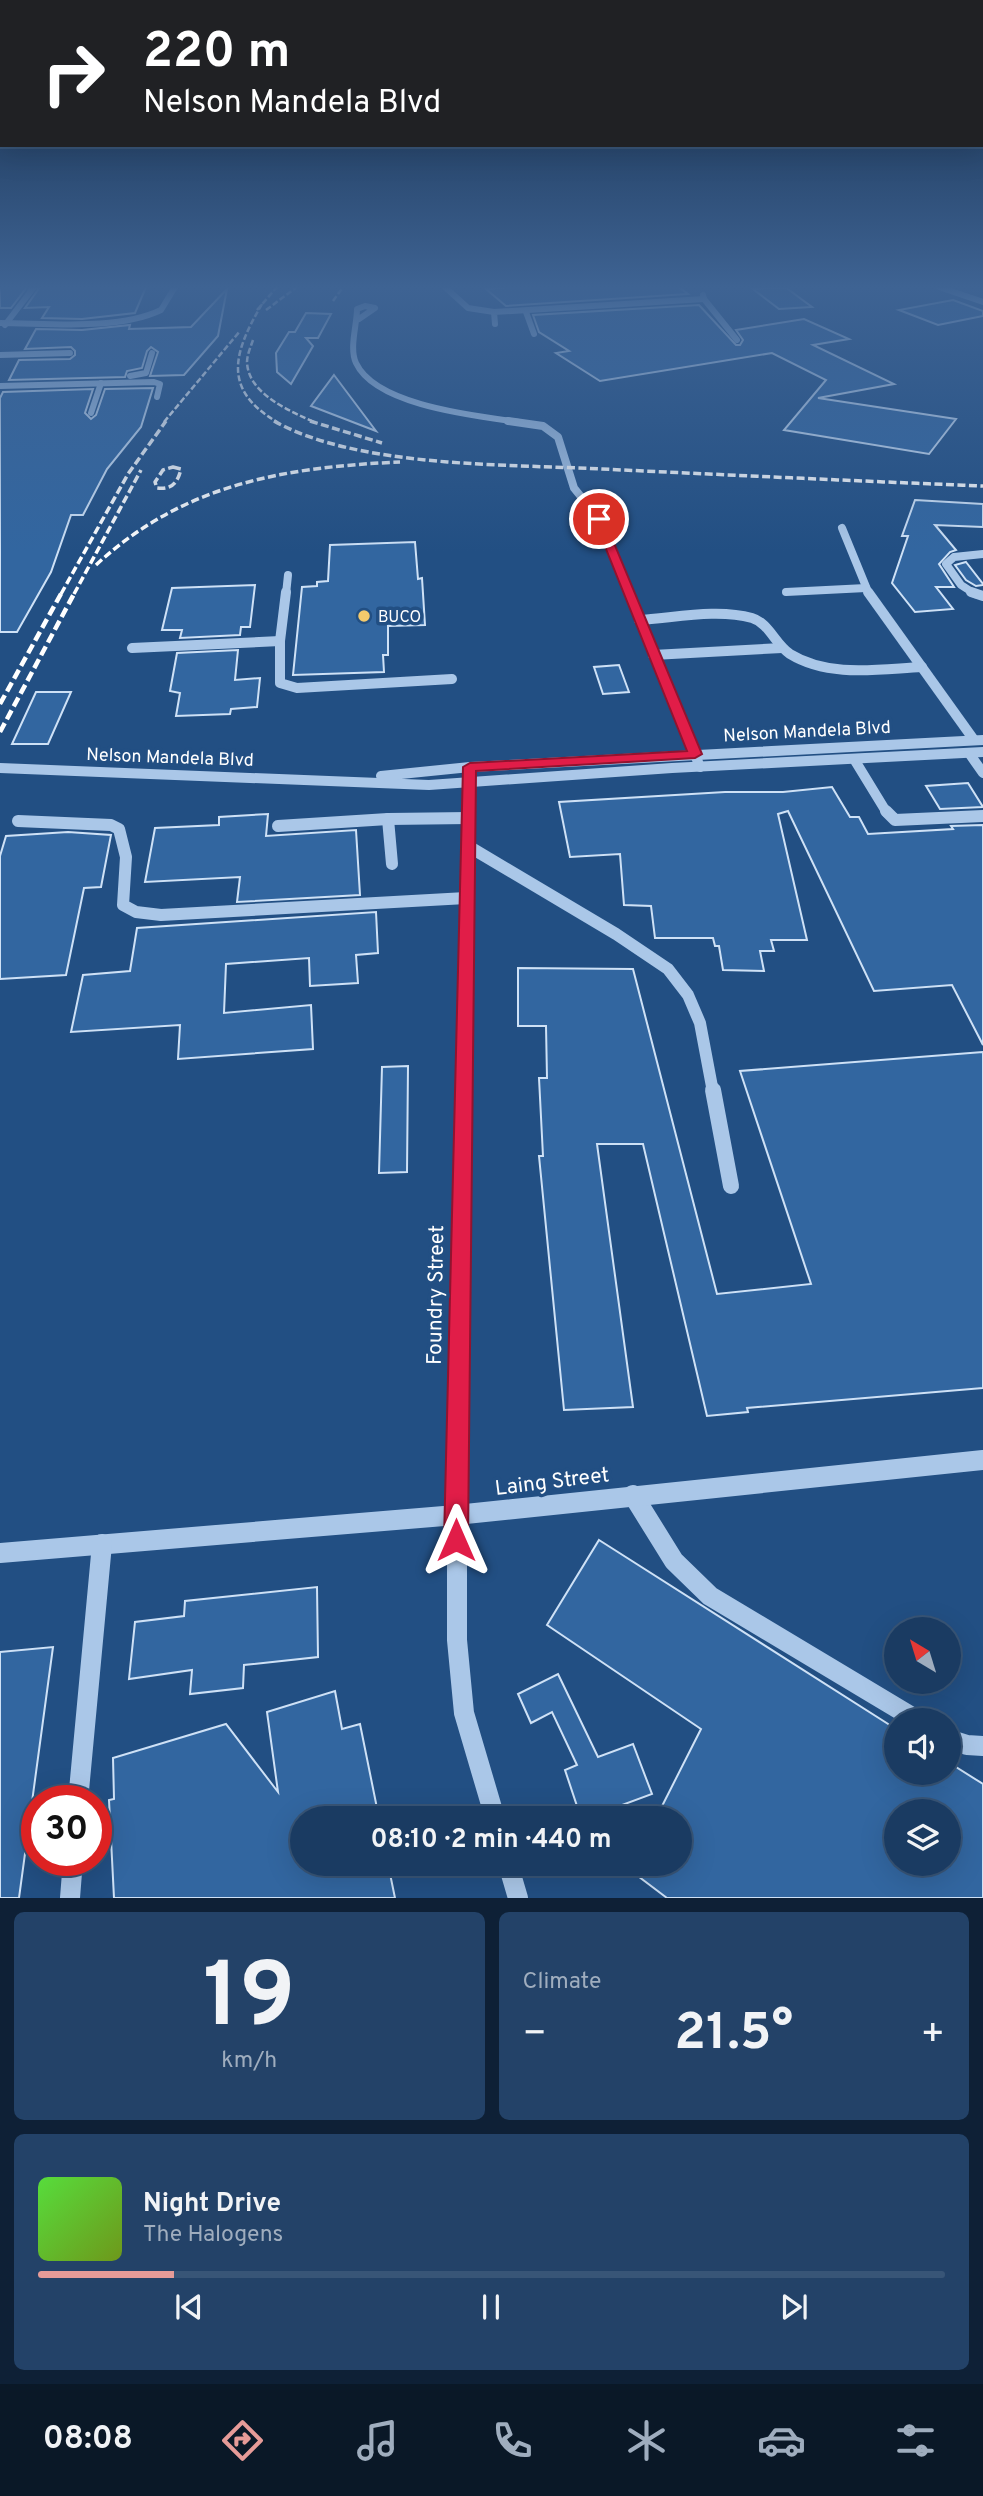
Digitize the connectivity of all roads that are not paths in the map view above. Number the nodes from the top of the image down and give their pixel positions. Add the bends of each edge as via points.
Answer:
1 (140, 376) edge
2 (366, 376) edge
3 (0, 380) edge
4 (101, 383) junction
5 (0, 386) edge
6 (158, 397) dead end
7 (92, 413) dead end
8 (842, 528) dead end
9 (983, 554) edge
10 (288, 575) dead end
11 (866, 589) junction
12 (786, 592) dead end
13 (983, 596) edge
14 (639, 620) junction
15 (280, 641) junction
16 (132, 648) dead end
17 (782, 648) junction
18 (653, 655) junction
19 (922, 667) junction
20 (452, 680) dead end
21 (979, 740) edge
22 (983, 752) edge
23 (969, 753) junction
24 (695, 754) junction
25 (854, 759) junction
26 (700, 767) junction
27 (0, 768) edge
28 (983, 773) edge
29 (470, 775) junction
30 (983, 816) edge
31 (469, 818) junction
32 (388, 819) junction
33 (18, 821) dead end
34 (278, 825) dead end
35 (468, 846) junction
36 (392, 864) dead end
37 (466, 898) junction
38 (731, 1186) dead end
39 (983, 1461) edge
40 (633, 1494) junction
41 (456, 1515) junction
42 (102, 1544) junction
43 (0, 1553) edge
44 (897, 1708) edge
45 (961, 1743) edge
46 (983, 1746) edge
47 (79, 1785) edge
48 (491, 1806) edge
49 (72, 1876) edge
50 (512, 1876) edge
51 (70, 1898) edge
52 (518, 1898) edge

1 - 3 street
2 - 14 street via 421,404 550,429 563,445 574,488 599,519
4 - 5 street
4 - 6 street via 154,382 160,384
4 - 7 street
8 - 11 street
9 - 13 street via 954,557 946,564 961,587
10 - 15 street
11 - 12 street
11 - 19 street
14 - 17 street via 749,616 762,622
14 - 18 street
15 - 16 street
15 - 20 street via 280,683 286,687
17 - 18 street
17 - 19 street via 836,670
18 - 24 street
19 - 21 street
21 - 24 street, Nelson Mandela Blvd
22 - 23 street, Nelson Mandela Blvd
23 - 25 street, Nelson Mandela Blvd
23 - 28 street
24 - 26 street
24 - 29 street, Nelson Mandela Blvd
25 - 26 street, Nelson Mandela Blvd
25 - 30 street via 895,820
26 - 29 street, Nelson Mandela Blvd
27 - 29 street, Nelson Mandela Blvd via 429,785
29 - 31 street, Foundry Street
31 - 32 street
31 - 35 street, Foundry Street
32 - 34 street
32 - 36 street
33 - 37 street via 119,829 126,858 122,905 140,914
35 - 37 street, Foundry Street
35 - 38 street via 668,969 688,995 700,1023
37 - 41 street, Foundry Street
39 - 40 street, Laing Street
40 - 41 street, Laing Street
40 - 44 street via 665,1553 684,1575
41 - 42 street, Laing Street
41 - 48 street, Foundry Street via 457,1640 464,1713
42 - 43 street, Laing Street
42 - 47 street
45 - 46 street
49 - 51 street
50 - 52 street

